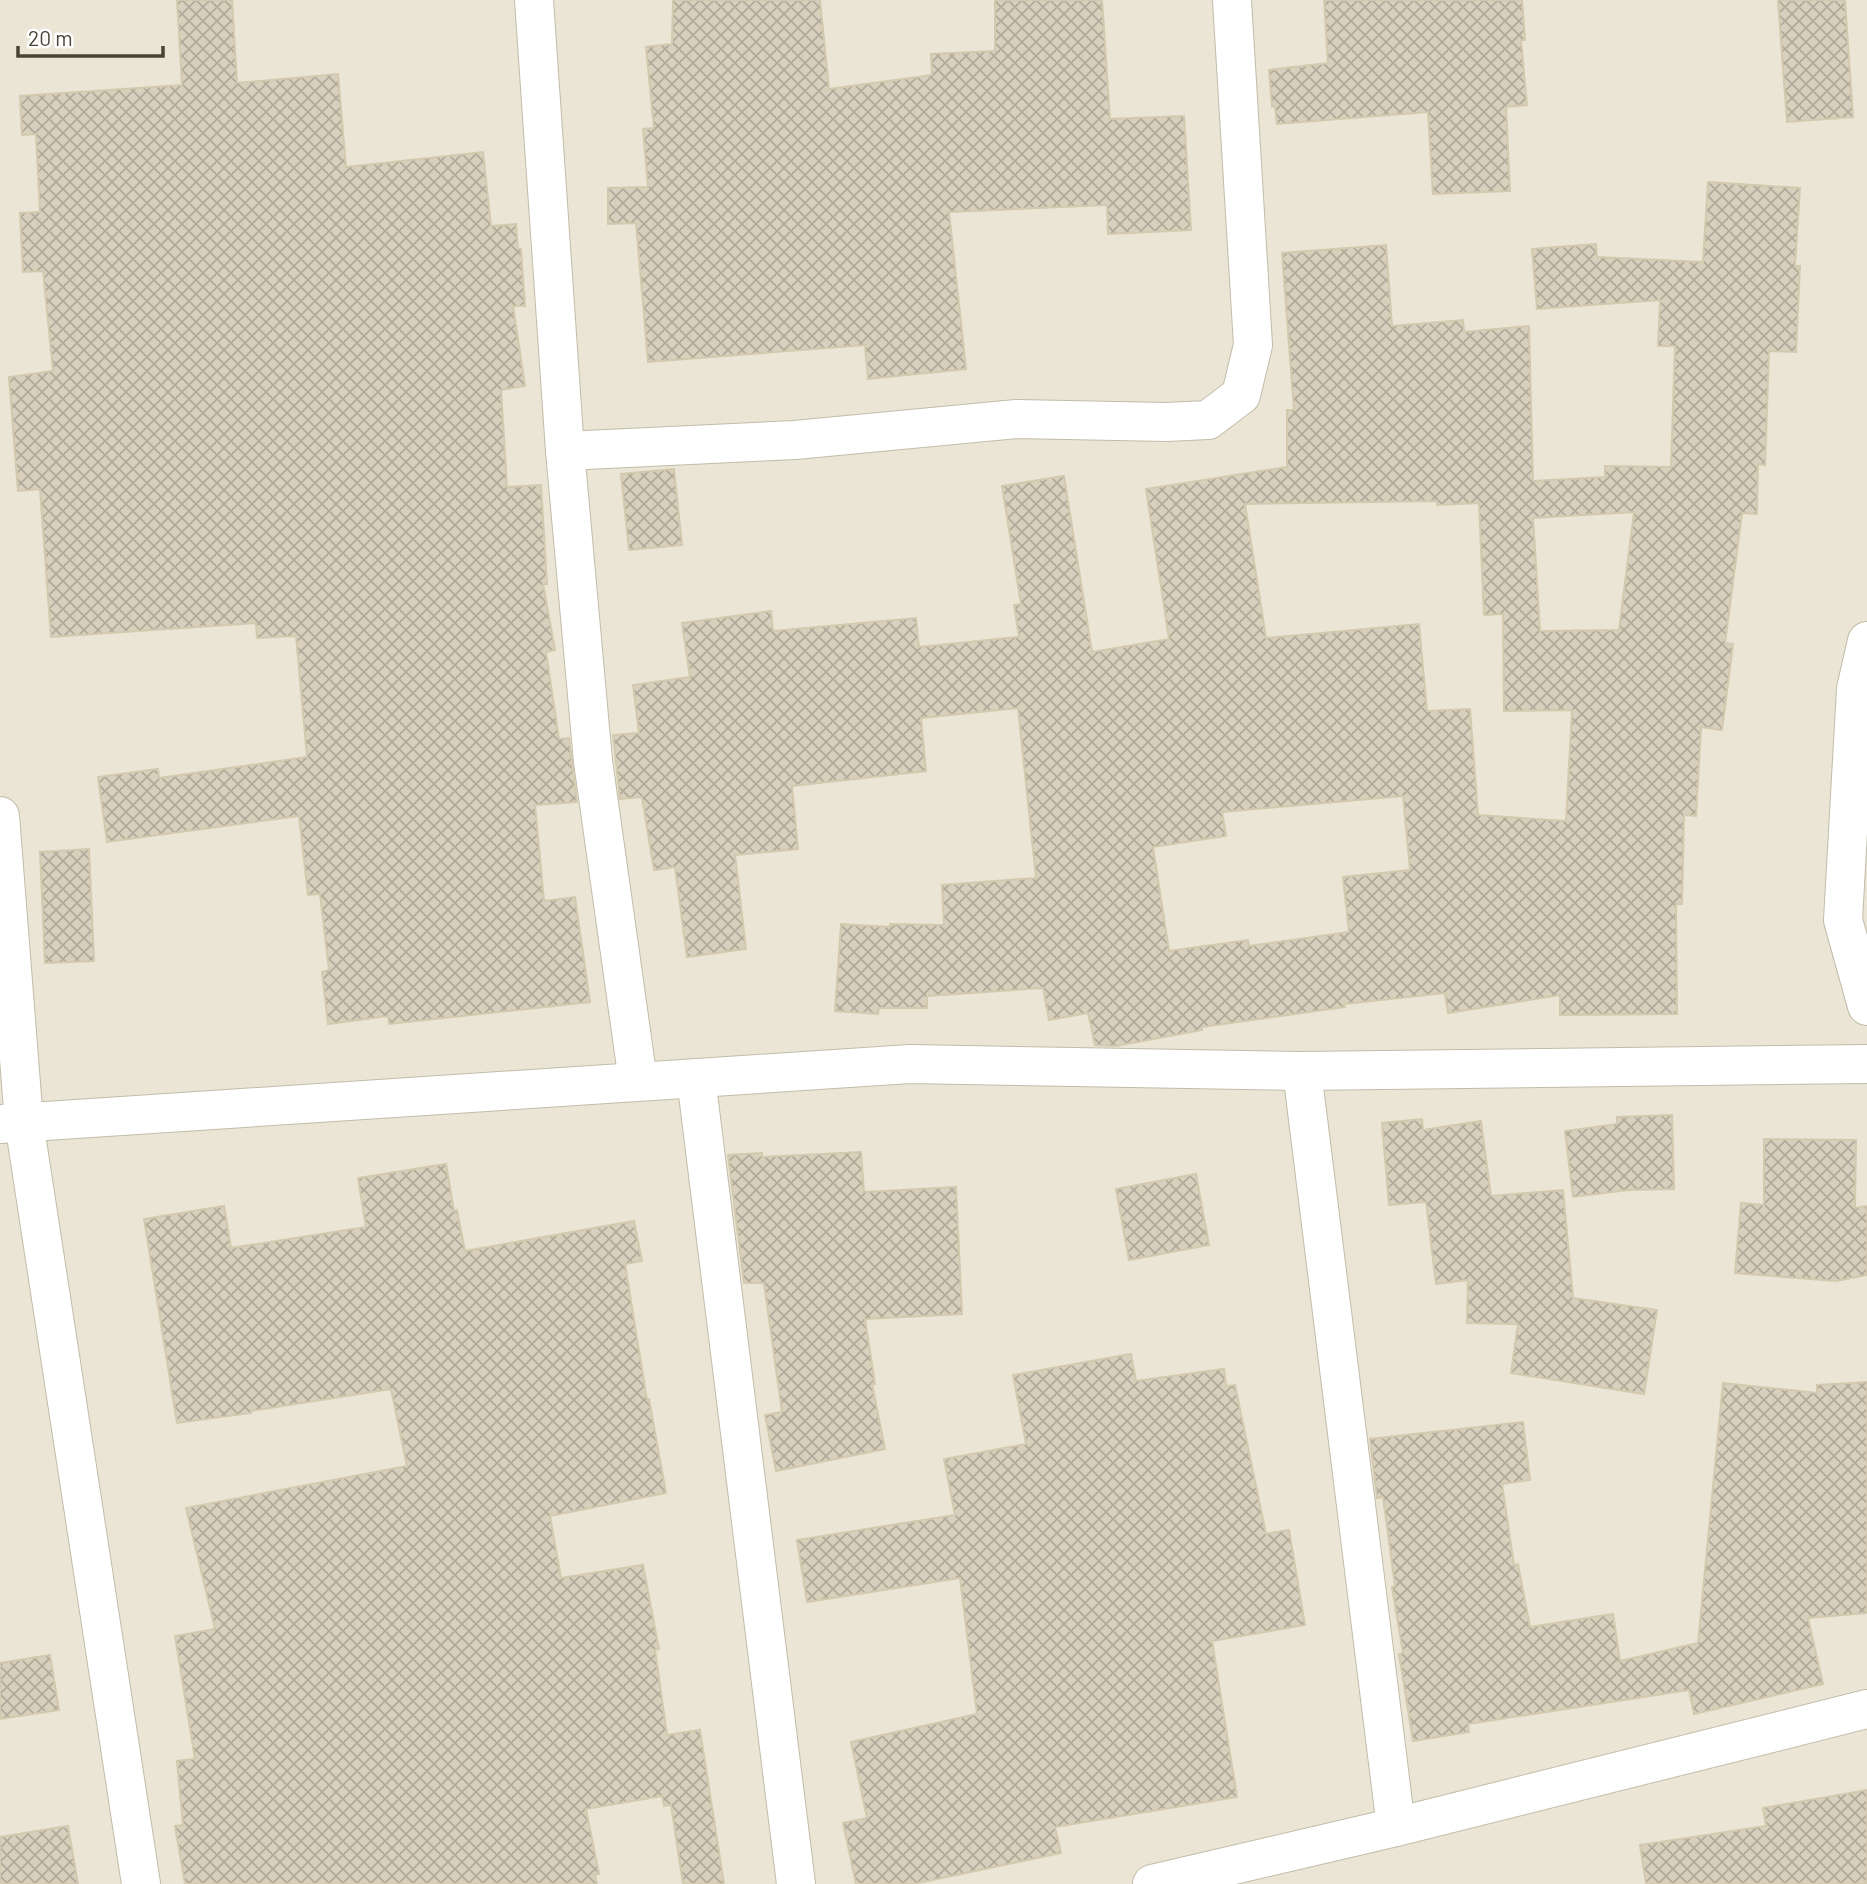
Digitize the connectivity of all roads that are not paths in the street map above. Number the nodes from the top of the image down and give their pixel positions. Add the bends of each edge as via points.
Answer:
1 (534, 0) edge
2 (1232, 0) edge
3 (565, 451) junction
4 (1867, 641) edge
5 (0, 816) edge
6 (1867, 1006) edge
7 (1867, 1063) edge
8 (1302, 1071) junction
9 (696, 1078) junction
10 (638, 1081) junction
11 (12, 1123) edge
12 (1867, 1709) edge
13 (1396, 1827) junction
14 (141, 1884) edge
15 (796, 1884) edge
16 (1152, 1884) edge

1 - 3 street
2 - 3 street via 1253,345 1241,395 1208,420 1017,419 795,440
3 - 10 street via 593,761
4 - 6 street via 1856,689 1843,920
5 - 11 street
7 - 8 street
8 - 9 street via 910,1064
8 - 13 street
9 - 10 street
9 - 15 street
10 - 11 street
11 - 14 street
12 - 13 street
13 - 16 street

